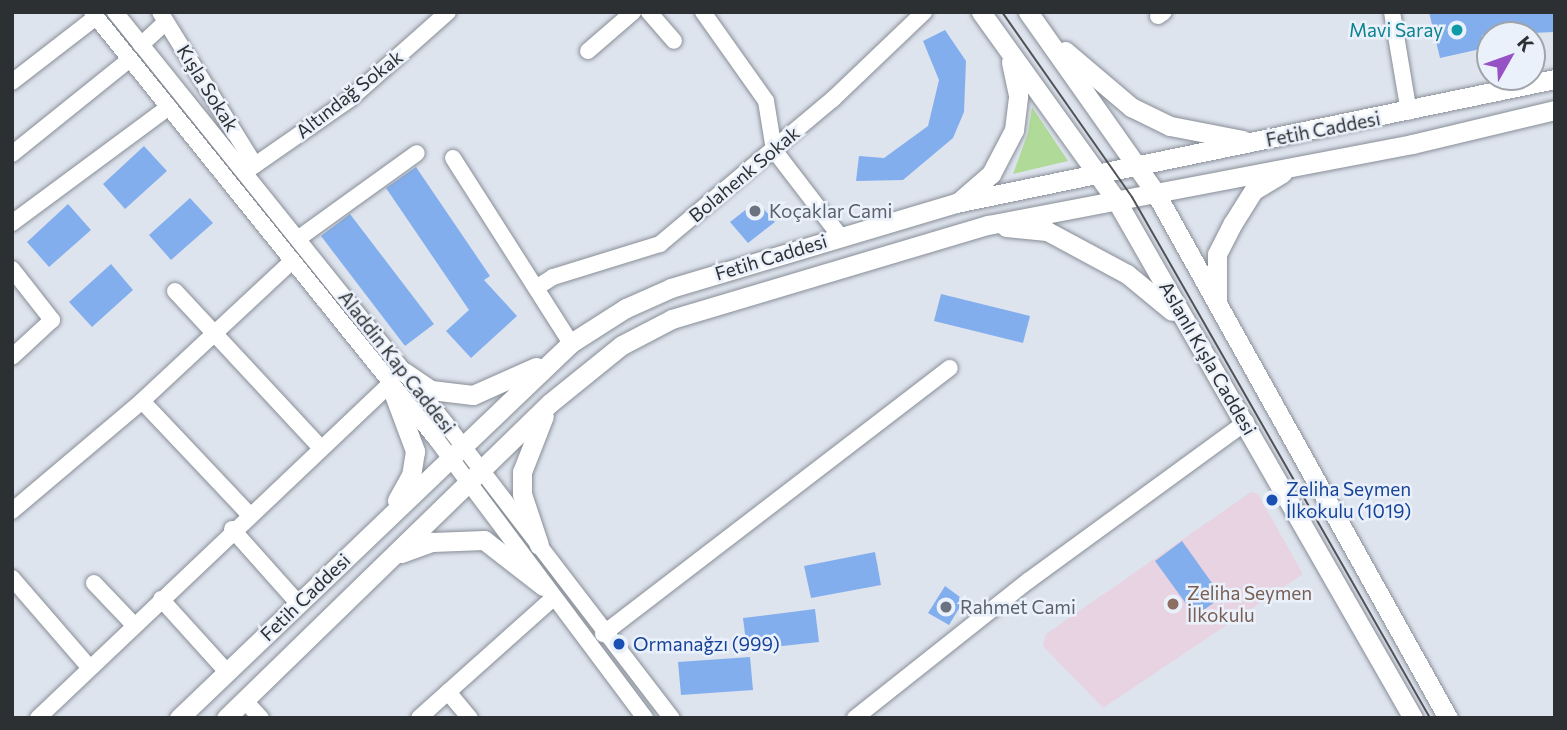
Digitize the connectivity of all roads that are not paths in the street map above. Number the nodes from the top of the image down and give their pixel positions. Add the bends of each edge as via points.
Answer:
1 (116, 12) edge
2 (448, 12) edge
3 (634, 12) edge
4 (649, 12) edge
5 (703, 12) edge
6 (924, 12) edge
7 (981, 12) edge
8 (1028, 12) edge
9 (1392, 12) edge
10 (94, 14) edge
11 (163, 17) edge
12 (1041, 29) junction
13 (674, 41) dead end
14 (141, 45) junction
15 (588, 51) dead end
16 (1009, 54) junction
17 (130, 59) junction
18 (1555, 79) edge
19 (12, 82) edge
20 (169, 107) junction
21 (1555, 110) edge
22 (1409, 112) junction
23 (1255, 142) junction
24 (774, 150) junction
25 (417, 153) dead end
26 (12, 154) edge
27 (453, 158) dead end
28 (1138, 167) junction
29 (1291, 167) junction
30 (250, 168) junction
31 (1097, 173) junction
32 (1155, 192) junction
33 (1116, 200) junction
34 (956, 203) junction
35 (12, 223) edge
36 (988, 225) junction
37 (840, 236) junction
38 (299, 239) junction
39 (292, 261) junction
40 (12, 269) edge
41 (536, 288) junction
42 (175, 291) dead end
43 (1221, 317) junction
44 (213, 333) junction
45 (1195, 336) junction
46 (571, 343) junction
47 (12, 357) edge
48 (556, 357) junction
49 (950, 368) dead end
50 (397, 378) junction
51 (142, 401) junction
52 (550, 403) junction
53 (1246, 422) junction
54 (320, 447) junction
55 (456, 452) junction
56 (474, 476) junction
57 (12, 511) edge
58 (248, 513) junction
59 (386, 519) junction
60 (232, 529) junction
61 (539, 545) junction
62 (393, 556) junction
63 (93, 583) dead end
64 (15, 589) edge
65 (548, 592) junction
66 (161, 599) junction
67 (298, 603) junction
68 (134, 625) junction
69 (603, 634) junction
70 (90, 668) junction
71 (227, 672) junction
72 (448, 692) junction
73 (244, 700) junction
74 (643, 717) edge
75 (38, 718) edge
76 (179, 718) edge
77 (226, 718) edge
78 (261, 718) edge
79 (419, 718) edge
80 (470, 718) edge
81 (671, 718) edge
82 (855, 718) edge
83 (1413, 718) edge
84 (1448, 718) edge

1 - 14 street, Aladdin Kap Caddesi
2 - 30 street, Altındağ Sokak via 350,99
3 - 15 street
4 - 13 street
5 - 24 street via 766,101
6 - 24 street, Bolahenk Sokak
7 - 16 main road, Aslanlı Kışla Caddesi
8 - 12 main road, Aslanlı Kışla Caddesi
9 - 22 street
10 - 17 street, Aladdin Kap Caddesi
10 - 19 street
11 - 14 street
11 - 30 street, Kışla Sokak
12 - 23 main road via 1131,107 1170,126
12 - 28 main road, Aslanlı Kışla Caddesi
14 - 30 street, Aladdin Kap Caddesi
16 - 31 main road, Aslanlı Kışla Caddesi
16 - 34 main road via 1018,95 1014,130 991,174
17 - 20 street, Aladdin Kap Caddesi
17 - 26 street
18 - 22 main road, Fetih Caddesi
20 - 35 street
20 - 39 street, Aladdin Kap Caddesi
21 - 29 main road, Fetih Caddesi
22 - 23 main road, Fetih Caddesi
23 - 28 main road, Fetih Caddesi
24 - 37 street
24 - 41 street, Bolahenk Sokak via 660,244 553,277
25 - 38 street
27 - 41 street
28 - 31 main road, Fetih Caddesi
28 - 32 main road, Aslanlı Kışla Caddesi
29 - 32 main road, Fetih Caddesi
29 - 43 main road via 1254,190 1217,254 1214,284
30 - 38 street, Aladdin Kap Caddesi
31 - 33 main road, Aslanlı Kışla Caddesi
31 - 34 main road, Fetih Caddesi
32 - 33 main road, Fetih Caddesi
32 - 43 main road, Aslanlı Kışla Caddesi
33 - 36 main road, Fetih Caddesi
33 - 45 main road, Aslanlı Kışla Caddesi
34 - 37 main road, Fetih Caddesi
36 - 45 main road via 1047,231 1091,254 1158,296
36 - 52 main road, Fetih Caddesi via 672,319 622,345
37 - 46 main road, Fetih Caddesi via 671,288
38 - 50 street, Aladdin Kap Caddesi
39 - 44 street
39 - 50 street, Aladdin Kap Caddesi
40 - 47 street via 52,320
41 - 46 street
42 - 44 street
43 - 84 main road, Aslanlı Kışla Caddesi
44 - 51 street
44 - 54 street
45 - 53 main road, Aslanlı Kışla Caddesi
46 - 48 main road, Fetih Caddesi
48 - 50 main road via 473,395 431,390
48 - 55 main road, Fetih Caddesi
49 - 69 street
50 - 54 street
50 - 55 street, Aladdin Kap Caddesi
50 - 59 main road via 415,452 411,475
51 - 57 street
51 - 58 street
52 - 56 main road, Fetih Caddesi
52 - 61 main road via 523,471 522,494
53 - 82 street via 1028,581
53 - 83 main road, Aslanlı Kışla Caddesi
54 - 58 street
55 - 56 street, Aladdin Kap Caddesi
55 - 59 main road, Fetih Caddesi
56 - 61 street, Aladdin Kap Caddesi
56 - 62 main road, Fetih Caddesi
56 - 65 street, Aladdin Kap Caddesi
58 - 60 street
59 - 67 main road, Fetih Caddesi
60 - 66 street
60 - 67 street
61 - 69 street, Aladdin Kap Caddesi
62 - 65 main road via 432,541 484,540
62 - 73 main road, Fetih Caddesi
63 - 68 street
64 - 70 street
65 - 72 street
65 - 74 street, Aladdin Kap Caddesi
66 - 68 street
66 - 71 street
67 - 71 main road, Fetih Caddesi
68 - 70 street
69 - 81 street, Aladdin Kap Caddesi
70 - 75 street
71 - 76 main road, Fetih Caddesi
72 - 79 street
72 - 80 street
73 - 77 main road, Fetih Caddesi
73 - 78 street

